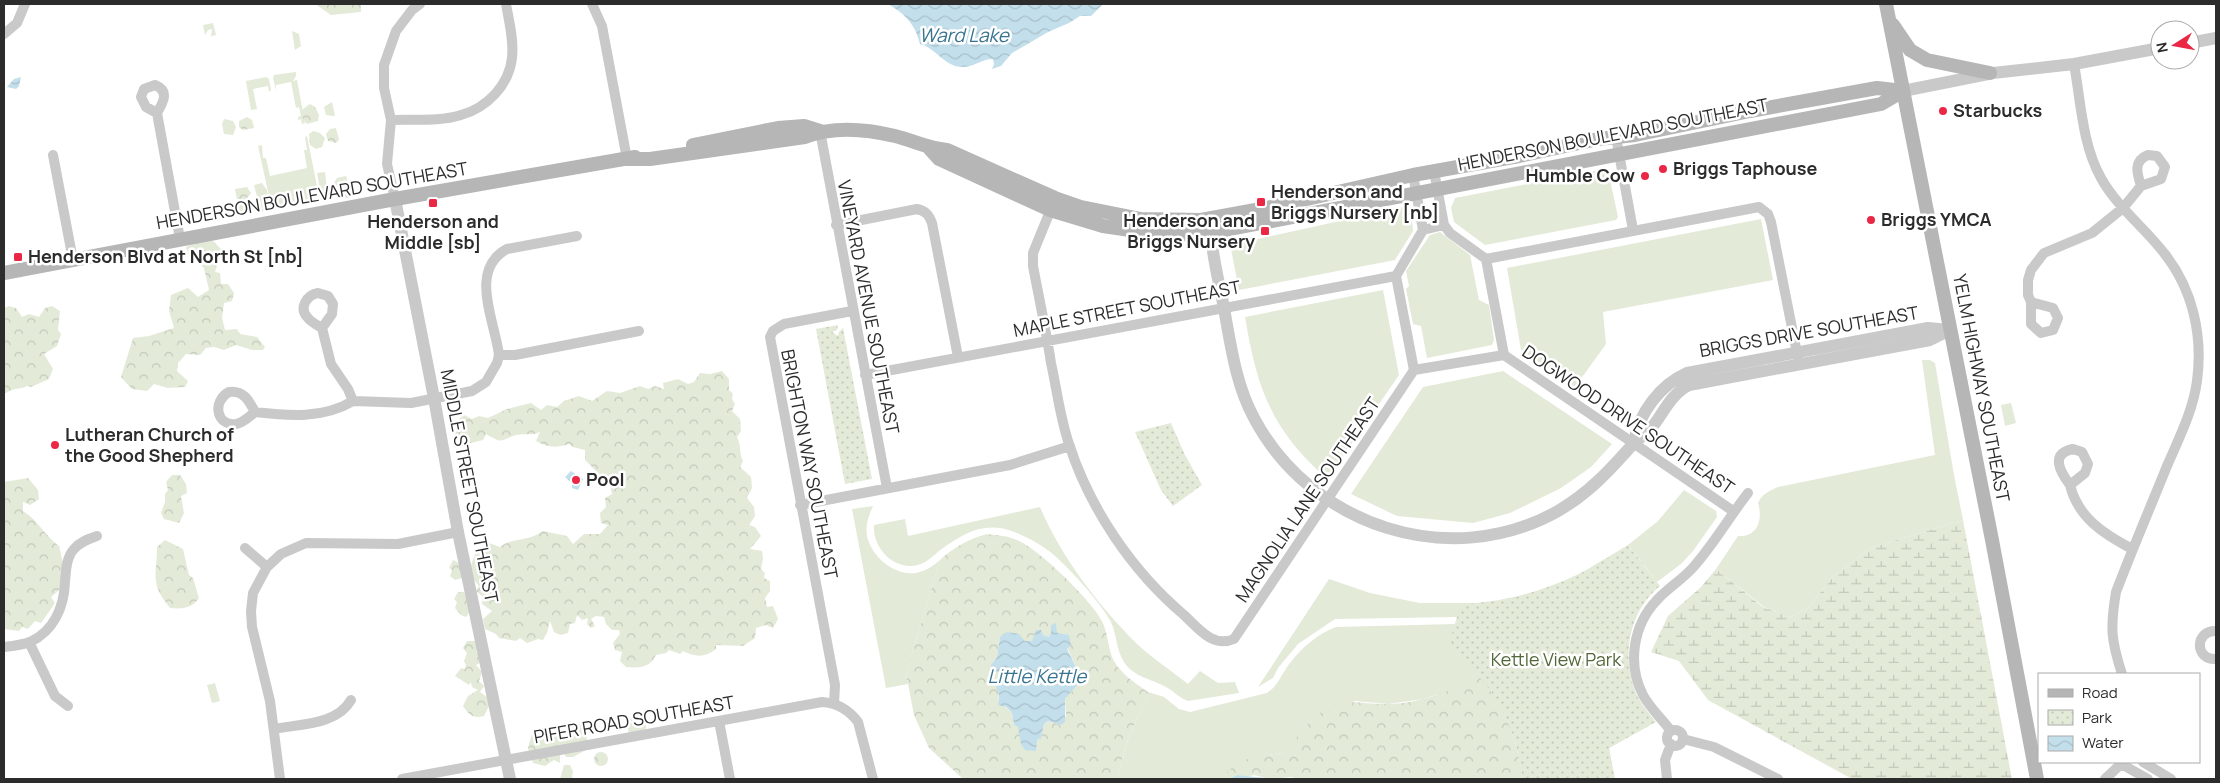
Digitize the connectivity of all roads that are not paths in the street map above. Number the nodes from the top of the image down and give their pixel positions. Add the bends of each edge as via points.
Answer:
1 (25, 4) edge
2 (420, 4) edge
3 (506, 4) edge
4 (592, 4) edge
5 (1886, 4) edge
6 (1889, 20) junction
7 (4, 34) edge
8 (2216, 38) edge
9 (2200, 41) edge
10 (2150, 50) edge
11 (2074, 64) junction
12 (1990, 74) junction
13 (1903, 91) junction
14 (157, 113) dead end
15 (391, 120) junction
16 (820, 131) junction
17 (1616, 137) junction
18 (1620, 154) junction
19 (53, 155) dead end
20 (627, 159) junction
21 (1434, 171) junction
22 (1413, 175) junction
23 (2141, 186) dead end
24 (1437, 188) junction
25 (1416, 193) junction
26 (395, 199) junction
27 (1053, 204) junction
28 (2123, 208) junction
29 (1209, 219) junction
30 (836, 225) junction
31 (1444, 225) junction
32 (1423, 230) junction
33 (1633, 230) junction
34 (1210, 235) junction
35 (577, 236) dead end
36 (180, 239) junction
37 (1486, 259) junction
38 (73, 260) junction
39 (4, 273) edge
40 (1396, 276) junction
41 (2031, 302) dead end
42 (1224, 307) junction
43 (852, 311) junction
44 (322, 328) dead end
45 (1950, 330) junction
46 (639, 331) dead end
47 (1047, 341) junction
48 (499, 354) junction
49 (1504, 355) junction
50 (958, 357) junction
51 (1798, 358) junction
52 (1414, 370) junction
53 (865, 375) junction
54 (434, 398) junction
55 (353, 401) junction
56 (256, 412) dead end
57 (1634, 442) junction
58 (1070, 446) junction
59 (2070, 485) dead end
60 (886, 488) junction
61 (1748, 494) dead end
62 (1327, 500) junction
63 (800, 505) junction
64 (1733, 511) junction
65 (458, 532) junction
66 (97, 536) dead end
67 (245, 548) dead end
68 (2132, 550) junction
69 (267, 567) junction
70 (2216, 631) edge
71 (29, 642) junction
72 (4, 647) edge
73 (2216, 659) edge
74 (2122, 673) edge
75 (351, 700) dead end
76 (834, 704) junction
77 (68, 706) dead end
78 (719, 721) junction
79 (274, 730) junction
80 (1671, 731) junction
81 (1683, 740) junction
82 (1670, 744) junction
83 (506, 759) junction
84 (2122, 763) edge
85 (2145, 763) edge
86 (280, 779) edge
87 (402, 779) edge
88 (510, 779) edge
89 (730, 779) edge
90 (873, 779) edge
91 (1668, 779) edge
92 (1778, 779) edge
93 (2037, 779) edge
94 (2105, 779) edge
95 (2148, 779) edge
96 (2171, 779) edge

1 - 7 street via 17,23
2 - 15 street via 402,21 388,47 384,88
3 - 15 street via 512,58 496,94 478,108 461,115
4 - 20 street via 602,26
5 - 6 main road, YELM HIGHWAY SOUTHEAST
6 - 12 main road via 1910,50 1927,60
6 - 13 main road, YELM HIGHWAY SOUTHEAST
8 - 9 street
10 - 11 street, HENDERSON BOULEVARD SOUTHEAST
11 - 12 street, HENDERSON BOULEVARD SOUTHEAST
11 - 28 street via 2093,161
12 - 13 street, HENDERSON BOULEVARD SOUTHEAST
13 - 17 main road, HENDERSON BOULEVARD SOUTHEAST via 1877,88
13 - 18 main road, HENDERSON BOULEVARD SOUTHEAST via 1881,104
13 - 45 main road, YELM HIGHWAY SOUTHEAST
14 - 36 street
15 - 26 street via 387,164
16 - 20 main road, HENDERSON BOULEVARD SOUTHEAST via 804,137 650,160
16 - 27 main road, HENDERSON BOULEVARD SOUTHEAST via 865,131 947,150
16 - 30 street, VINEYARD AVENUE SOUTHEAST
17 - 18 street
17 - 21 main road, HENDERSON BOULEVARD SOUTHEAST
18 - 24 main road, HENDERSON BOULEVARD SOUTHEAST
18 - 33 street
19 - 38 street
20 - 26 main road, HENDERSON BOULEVARD SOUTHEAST
21 - 22 main road, HENDERSON BOULEVARD SOUTHEAST
21 - 24 street
22 - 25 street
22 - 29 main road, HENDERSON BOULEVARD SOUTHEAST
23 - 28 street
24 - 25 main road, HENDERSON BOULEVARD SOUTHEAST
24 - 31 street
25 - 32 street
25 - 34 main road, HENDERSON BOULEVARD SOUTHEAST
26 - 36 main road, HENDERSON BOULEVARD SOUTHEAST
26 - 54 street, MIDDLE STREET SOUTHEAST
27 - 29 main road, HENDERSON BOULEVARD SOUTHEAST via 1161,221
27 - 34 main road, HENDERSON BOULEVARD SOUTHEAST via 1111,228
27 - 47 street via 1032,253
28 - 41 street via 2092,233 2044,253 2031,270 2028,280
28 - 68 street via 2174,268 2194,312 2199,345 2193,405
29 - 34 street, BRIGGS DRIVE SOUTHEAST
30 - 43 street, VINEYARD AVENUE SOUTHEAST
30 - 50 street via 917,209 929,215
31 - 32 street
31 - 37 street
32 - 40 street
33 - 37 street
33 - 51 street via 1754,207 1764,210 1772,222
34 - 42 street, BRIGGS DRIVE SOUTHEAST
35 - 48 street via 507,248 492,260 485,281
36 - 38 main road, HENDERSON BOULEVARD SOUTHEAST
37 - 49 street
38 - 39 main road, HENDERSON BOULEVARD SOUTHEAST
40 - 42 street, MAPLE STREET SOUTHEAST
40 - 52 street
42 - 47 street, MAPLE STREET SOUTHEAST
42 - 62 street, BRIGGS DRIVE SOUTHEAST via 1237,373 1253,417 1280,458 1304,483
43 - 53 street, VINEYARD AVENUE SOUTHEAST
43 - 63 street, BRIGHTON WAY SOUTHEAST via 784,324 770,337
44 - 55 street via 330,364
45 - 51 street, BRIGGS DRIVE SOUTHEAST via 1930,340
45 - 93 main road, YELM HIGHWAY SOUTHEAST
46 - 48 street via 514,355
47 - 50 street, MAPLE STREET SOUTHEAST
47 - 58 street
48 - 54 street via 486,382 472,391
49 - 52 street
49 - 57 street, DOGWOOD DRIVE SOUTHEAST
50 - 53 street, MAPLE STREET SOUTHEAST
51 - 57 street, BRIGGS DRIVE SOUTHEAST via 1679,390 1647,433
52 - 62 street, MAGNOLIA LANE SOUTHEAST
53 - 60 street, VINEYARD AVENUE SOUTHEAST
54 - 55 street via 403,403
54 - 65 street, MIDDLE STREET SOUTHEAST
55 - 56 street via 340,409 300,416
57 - 62 street, BRIGGS DRIVE SOUTHEAST via 1599,482 1571,503 1541,520 1493,535 1425,538 1360,519
57 - 64 street, DOGWOOD DRIVE SOUTHEAST
58 - 60 street via 1024,462
58 - 62 street, MAGNOLIA LANE SOUTHEAST via 1103,517 1124,550 1174,606 1214,640 1224,643 1234,639
59 - 68 street via 2078,508 2090,521
60 - 63 street
61 - 64 street
63 - 76 street, BRIGHTON WAY SOUTHEAST via 834,686
64 - 80 street via 1696,564 1651,606 1633,649 1639,686
65 - 69 street via 398,544 306,543 281,554
65 - 83 street, MIDDLE STREET SOUTHEAST
66 - 71 street via 82,542 71,553 57,617 45,633
67 - 69 street
68 - 74 street via 2116,592 2111,623 2114,650
69 - 79 street via 253,594 251,611
70 - 73 street via 2207,632 2199,643 2204,656
71 - 72 street
71 - 77 street via 55,696
75 - 79 street via 346,709 333,718
76 - 78 street, PIFER ROAD SOUTHEAST via 815,702
76 - 90 street via 853,715 861,728
78 - 83 street, PIFER ROAD SOUTHEAST
78 - 89 street
79 - 86 street
80 - 81 street via 1680,731
80 - 82 street via 1668,736
81 - 82 street via 1679,744
81 - 92 street via 1714,747
82 - 91 street via 1665,760
83 - 87 street, PIFER ROAD SOUTHEAST
83 - 88 street, MIDDLE STREET SOUTHEAST
84 - 94 street
84 - 95 street
85 - 96 street

